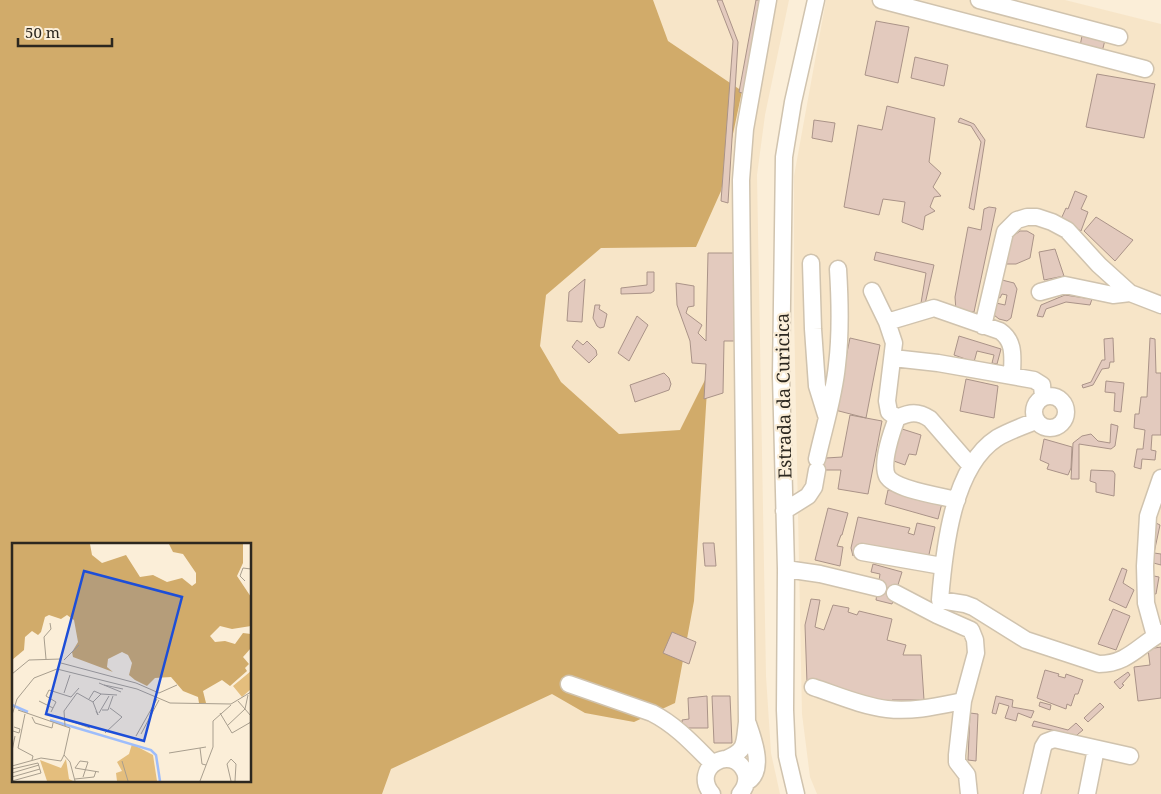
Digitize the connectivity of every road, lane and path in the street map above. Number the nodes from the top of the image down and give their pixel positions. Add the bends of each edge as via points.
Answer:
1 (768, 0) edge
2 (816, 0) edge
3 (881, 0) edge
4 (979, 0) edge
5 (1118, 37) dead end
6 (1145, 69) dead end
7 (811, 263) dead end
8 (838, 269) dead end
9 (872, 292) dead end
10 (1040, 292) dead end
11 (1130, 293) junction
12 (1161, 305) edge
13 (887, 322) junction
14 (982, 326) junction
15 (893, 358) junction
16 (1012, 376) junction
17 (1043, 397) junction
18 (826, 417) junction
19 (897, 418) junction
20 (1036, 421) junction
21 (970, 465) junction
22 (1161, 478) edge
23 (957, 500) junction
24 (784, 512) junction
25 (862, 552) dead end
26 (942, 566) junction
27 (786, 569) junction
28 (878, 588) dead end
29 (896, 593) dead end
30 (938, 608) junction
31 (1158, 635) edge
32 (569, 684) dead end
33 (813, 687) dead end
34 (963, 701) junction
35 (747, 722) junction
36 (1096, 748) junction
37 (1130, 756) dead end
38 (719, 762) junction
39 (743, 788) edge
40 (710, 793) edge
41 (796, 794) edge
42 (969, 794) edge
43 (1032, 794) edge
44 (1086, 794) edge

1 - 35 street via 745,130 741,180
2 - 24 street, Estrada da Curicica via 784,157 781,376
3 - 6 street
4 - 5 street
7 - 18 street via 818,386
8 - 18 street via 837,364
9 - 13 street
10 - 11 street via 1065,285 1113,295
11 - 12 street
11 - 14 street via 1067,230 1037,217 1027,217 1017,220 1006,232
13 - 14 street via 934,308
13 - 15 street via 894,342
14 - 16 street via 1008,337
15 - 16 street
15 - 19 street via 886,401 889,412
16 - 17 street via 1038,382 1043,389
17 - 20 street via 1033,412
17 - 20 street via 1061,400 1066,408 1066,417 1052,429
18 - 24 street via 814,488
19 - 21 street via 913,412 923,414
19 - 23 street via 885,463 888,477 904,487
20 - 21 street via 997,438
21 - 23 street
22 - 31 street via 1148,516 1145,566 1146,604
23 - 26 street
24 - 27 street, Estrada da Curicica
25 - 26 street
26 - 30 street
27 - 28 street
27 - 41 street, Estrada da Curicica via 787,756
29 - 30 street
30 - 31 street via 973,606 1026,640 1099,664 1121,661
30 - 34 street via 971,630 975,640 976,653
32 - 38 street via 665,719
33 - 34 street via 887,709 931,708
34 - 42 street via 957,762 967,775
35 - 38 street via 742,750
35 - 39 street via 754,741 755,773
36 - 37 street
36 - 43 street via 1054,739 1046,742
36 - 44 street
38 - 39 street via 733,760 739,763 746,775
38 - 40 street via 708,770 706,776

